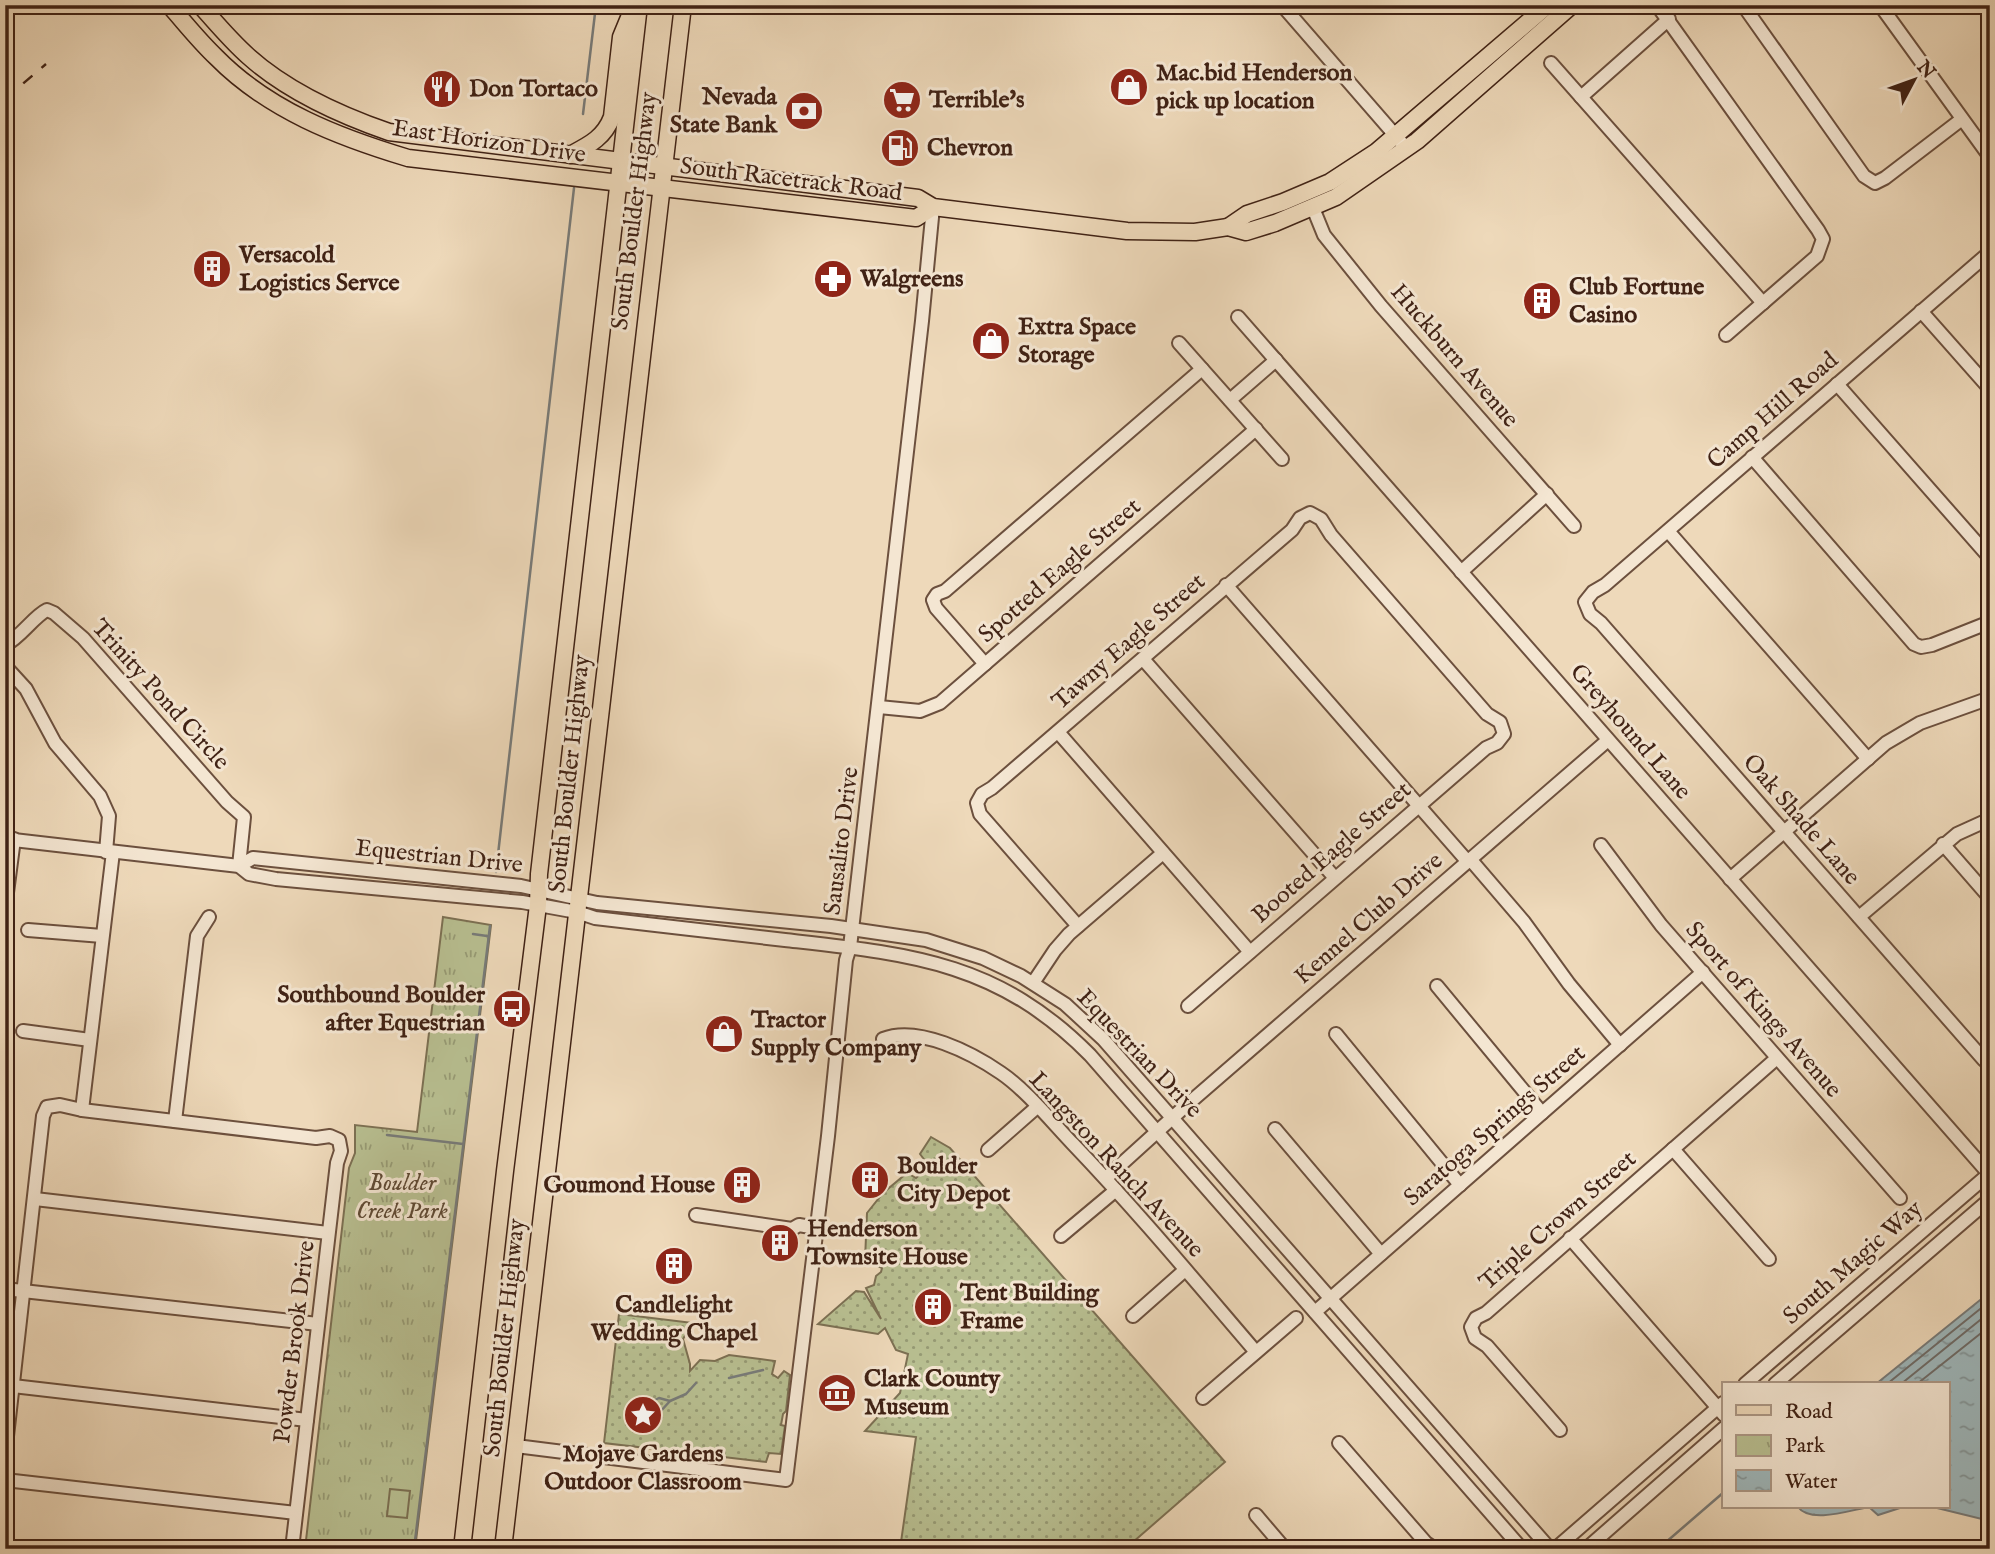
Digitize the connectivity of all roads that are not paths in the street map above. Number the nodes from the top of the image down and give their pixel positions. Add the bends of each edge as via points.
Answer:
1 (169, 5) edge
2 (200, 5) edge
3 (637, 5) edge
4 (683, 5) edge
5 (1282, 5) edge
6 (1572, 5) edge
7 (1657, 5) edge
8 (1743, 5) edge
9 (1880, 5) edge
10 (1669, 19) junction
11 (1539, 21) edge
12 (232, 41) junction
13 (216, 58) junction
14 (1551, 63) dead end
15 (1580, 97) junction
16 (1962, 119) junction
17 (389, 132) junction
18 (1401, 143) junction
19 (375, 148) junction
20 (570, 155) junction
21 (1990, 158) edge
22 (622, 161) junction
23 (643, 164) joint
24 (664, 166) junction
25 (619, 183) junction
26 (640, 185) joint
27 (661, 187) junction
28 (933, 207) junction
29 (1313, 208) junction
30 (1228, 227) junction
31 (1990, 252) edge
32 (1763, 303) junction
33 (1921, 311) junction
34 (1238, 317) dead end
35 (1726, 335) dead end
36 (1180, 343) dead end
37 (1276, 360) junction
38 (1202, 369) junction
39 (1837, 384) junction
40 (1990, 389) edge
41 (1230, 400) junction
42 (1256, 429) junction
43 (1752, 457) junction
44 (1282, 459) dead end
45 (1547, 494) junction
46 (1574, 526) dead end
47 (1668, 531) junction
48 (1990, 558) edge
49 (1461, 572) junction
50 (1226, 586) junction
51 (1585, 603) joint
52 (1990, 622) edge
53 (5, 645) edge
54 (1143, 659) junction
55 (985, 664) junction
56 (5, 666) edge
57 (1990, 698) edge
58 (879, 707) junction
59 (1058, 732) junction
60 (1504, 734) joint
61 (1608, 740) junction
62 (1868, 758) junction
63 (1419, 806) junction
64 (1990, 819) edge
65 (1783, 832) junction
66 (10, 839) edge
67 (1943, 844) junction
68 (1601, 845) dead end
69 (110, 852) junction
70 (1163, 853) junction
71 (1469, 860) junction
72 (239, 866) junction
73 (1335, 878) junction
74 (1730, 879) junction
75 (539, 897) junction
76 (1990, 898) edge
77 (578, 905) junction
78 (5, 908) edge
79 (209, 917) dead end
80 (1859, 917) junction
81 (1079, 926) junction
82 (852, 929) junction
83 (28, 930) dead end
84 (102, 936) junction
85 (850, 947) junction
86 (1250, 952) junction
87 (1703, 972) junction
88 (1033, 983) junction
89 (1437, 986) dead end
90 (1188, 1006) dead end
91 (23, 1031) dead end
92 (1336, 1034) dead end
93 (883, 1039) dead end
94 (90, 1040) junction
95 (1620, 1045) junction
96 (1777, 1058) junction
97 (1990, 1062) edge
98 (1037, 1107) junction
99 (82, 1110) junction
100 (1542, 1113) junction
101 (1173, 1118) junction
102 (175, 1121) junction
103 (1275, 1129) dead end
104 (1157, 1132) junction
105 (1673, 1149) junction
106 (988, 1150) dead end
107 (1989, 1174) edge
108 (1106, 1178) junction
109 (1460, 1185) junction
110 (1116, 1190) junction
111 (1900, 1198) dead end
112 (35, 1199) junction
113 (1990, 1199) edge
114 (696, 1215) dead end
115 (816, 1232) junction
116 (328, 1233) junction
117 (1061, 1236) dead end
118 (1570, 1238) junction
119 (1381, 1254) junction
120 (1769, 1259) dead end
121 (1185, 1270) junction
122 (5, 1289) edge
123 (23, 1291) junction
124 (1330, 1298) junction
125 (1315, 1312) junction
126 (1133, 1316) dead end
127 (1296, 1318) dead end
128 (318, 1324) junction
129 (1256, 1352) junction
130 (1747, 1382) edge
131 (1777, 1382) edge
132 (13, 1386) junction
133 (1203, 1398) dead end
134 (1722, 1408) edge
135 (307, 1420) junction
136 (1560, 1430) dead end
137 (1722, 1430) edge
138 (1339, 1443) dead end
139 (516, 1446) junction
140 (5, 1454) edge
141 (5, 1480) edge
142 (296, 1513) junction
143 (1256, 1515) dead end
144 (292, 1549) edge
145 (462, 1549) edge
146 (503, 1549) edge
147 (1286, 1549) edge
148 (1435, 1549) edge
149 (1522, 1549) edge
150 (1550, 1549) edge
151 (1555, 1549) edge
152 (1586, 1549) edge

1 - 13 main road, East Horizon Drive
2 - 12 main road, East Horizon Drive
3 - 20 main road via 621,37 607,129 599,139
3 - 22 main road, South Boulder Highway
4 - 24 main road, South Boulder Highway
5 - 18 street
6 - 11 main road, South Racetrack Road
7 - 10 street
8 - 16 street via 1864,176 1875,183
9 - 16 street
10 - 15 street
10 - 32 street via 1818,230 1823,244 1817,256
11 - 18 main road, South Racetrack Road
12 - 13 main road
12 - 17 main road, East Horizon Drive via 301,93
13 - 19 main road, East Horizon Drive via 287,111
14 - 15 street
15 - 32 street
16 - 21 street
17 - 19 main road
17 - 20 main road, East Horizon Drive
18 - 29 main road, South Racetrack Road via 1359,183
18 - 30 main road, South Racetrack Road via 1330,182 1248,214
19 - 25 main road, East Horizon Drive via 408,158
20 - 22 main road, East Horizon Drive
22 - 23 main road, East Horizon Drive
22 - 25 main road, South Boulder Highway
23 - 24 main road, South Racetrack Road
24 - 27 main road, South Boulder Highway
24 - 28 main road, South Racetrack Road via 918,198
25 - 26 main road, East Horizon Drive
25 - 75 main road, South Boulder Highway
26 - 27 main road, South Racetrack Road
27 - 28 main road, South Racetrack Road via 916,218
27 - 77 main road, South Boulder Highway
28 - 30 main road, South Racetrack Road via 1127,231 1195,232
28 - 58 street, Sausalito Drive
29 - 30 main road, South Racetrack Road via 1246,232
29 - 45 street, Huckburn Avenue via 1324,235 1381,306
31 - 33 street, Camp Hill Road
32 - 35 street
33 - 39 street, Camp Hill Road
33 - 40 street
34 - 37 street, Greyhound Lane
36 - 38 street
37 - 41 street
37 - 49 street, Greyhound Lane
38 - 41 street
38 - 55 street via 937,594 933,600 936,608
39 - 43 street, Camp Hill Road
39 - 48 street
41 - 42 street
42 - 44 street
42 - 55 street, Spotted Eagle Street
43 - 47 street, Camp Hill Road
43 - 52 street via 1914,644 1932,645
45 - 46 street, Huckburn Avenue
45 - 49 street
47 - 51 street, Camp Hill Road
47 - 62 street
49 - 61 street, Greyhound Lane
50 - 54 street, Tawny Eagle Street
50 - 60 street, Tawny Eagle Street via 1310,513 1321,519 1488,714 1500,722
50 - 63 street
51 - 65 street, Oak Shade Lane
53 - 72 street, Trinity Pond Circle via 47,610 83,638 244,817
54 - 59 street, Tawny Eagle Street
54 - 73 street
55 - 58 street, Spotted Eagle Street via 930,708
56 - 69 street via 26,689 55,743 107,808
57 - 62 street via 1904,731
58 - 82 street, Sausalito Drive
59 - 70 street
59 - 81 street, Tawny Eagle Street via 977,803 980,814
60 - 63 street, Booted Eagle Street
61 - 71 street, Kennel Club Drive
61 - 74 street, Greyhound Lane
62 - 65 street
63 - 71 street
63 - 73 street, Booted Eagle Street
64 - 67 street
65 - 74 street
65 - 80 street, Oak Shade Lane
66 - 69 street, Equestrian Drive
66 - 78 street
67 - 76 street
67 - 80 street
68 - 87 street, Sport of Kings Avenue
69 - 72 street, Equestrian Drive
69 - 84 street
70 - 81 street
70 - 86 street
71 - 95 street
71 - 101 street, Kennel Club Drive
72 - 75 street, Equestrian Drive via 253,858
73 - 86 street, Booted Eagle Street
74 - 107 street, Greyhound Lane
75 - 77 street, Equestrian Drive
75 - 145 main road, South Boulder Highway
77 - 82 street, Equestrian Drive via 597,903
77 - 85 street, Equestrian Drive via 595,918
77 - 139 main road, South Boulder Highway
79 - 102 street via 197,936
80 - 97 street, Oak Shade Lane
81 - 88 street via 1055,950
82 - 85 street, Sausalito Drive
82 - 88 street, Equestrian Drive via 955,948
83 - 84 street
84 - 94 street
85 - 104 street, Equestrian Drive via 948,965 1012,994 1072,1036
85 - 115 street, Sausalito Drive
86 - 90 street, Booted Eagle Street
87 - 95 street, Saratoga Springs Street
87 - 96 street, Sport of Kings Avenue
88 - 101 street, Equestrian Drive via 1095,1031
89 - 100 street
91 - 94 street
92 - 109 street
93 - 98 street, Langston Ranch Avenue via 915,1035 954,1047 1002,1074
94 - 99 street
95 - 100 street, Saratoga Springs Street
96 - 105 street, Triple Crown Street
96 - 111 street, Sport of Kings Avenue
98 - 106 street
98 - 108 street, Langston Ranch Avenue
99 - 102 street
99 - 112 street via 47,1107
100 - 109 street, Saratoga Springs Street
101 - 104 street, Kennel Club Drive
101 - 124 street, Equestrian Drive
102 - 116 street, Powder Brook Drive via 339,1140
103 - 119 street
104 - 108 street, Kennel Club Drive
104 - 125 street, Equestrian Drive
105 - 118 street, Triple Crown Street
105 - 120 street
107 - 130 street, South Magic Way
108 - 110 street, Langston Ranch Avenue
109 - 119 street, Saratoga Springs Street
110 - 117 street
110 - 121 street, Langston Ranch Avenue
112 - 116 street
112 - 123 street
113 - 131 street, South Magic Way
114 - 115 street via 792,1228 799,1225
115 - 139 street, Sausalito Drive via 786,1480
116 - 128 street, Powder Brook Drive
118 - 134 street
118 - 136 street, Triple Crown Street via 1476,1318 1471,1328 1475,1338
119 - 124 street, Saratoga Springs Street
121 - 126 street
121 - 129 street, Langston Ranch Avenue
122 - 123 street
123 - 128 street
123 - 132 street
124 - 125 street, Saratoga Springs Street
124 - 150 street, Equestrian Drive
125 - 149 street, Equestrian Drive
127 - 129 street
128 - 135 street, Powder Brook Drive
129 - 133 street
132 - 135 street
132 - 140 street
134 - 151 street
135 - 142 street, Powder Brook Drive
137 - 152 street
138 - 148 street
139 - 146 main road, South Boulder Highway
141 - 142 street
142 - 144 street, Powder Brook Drive
143 - 147 street

